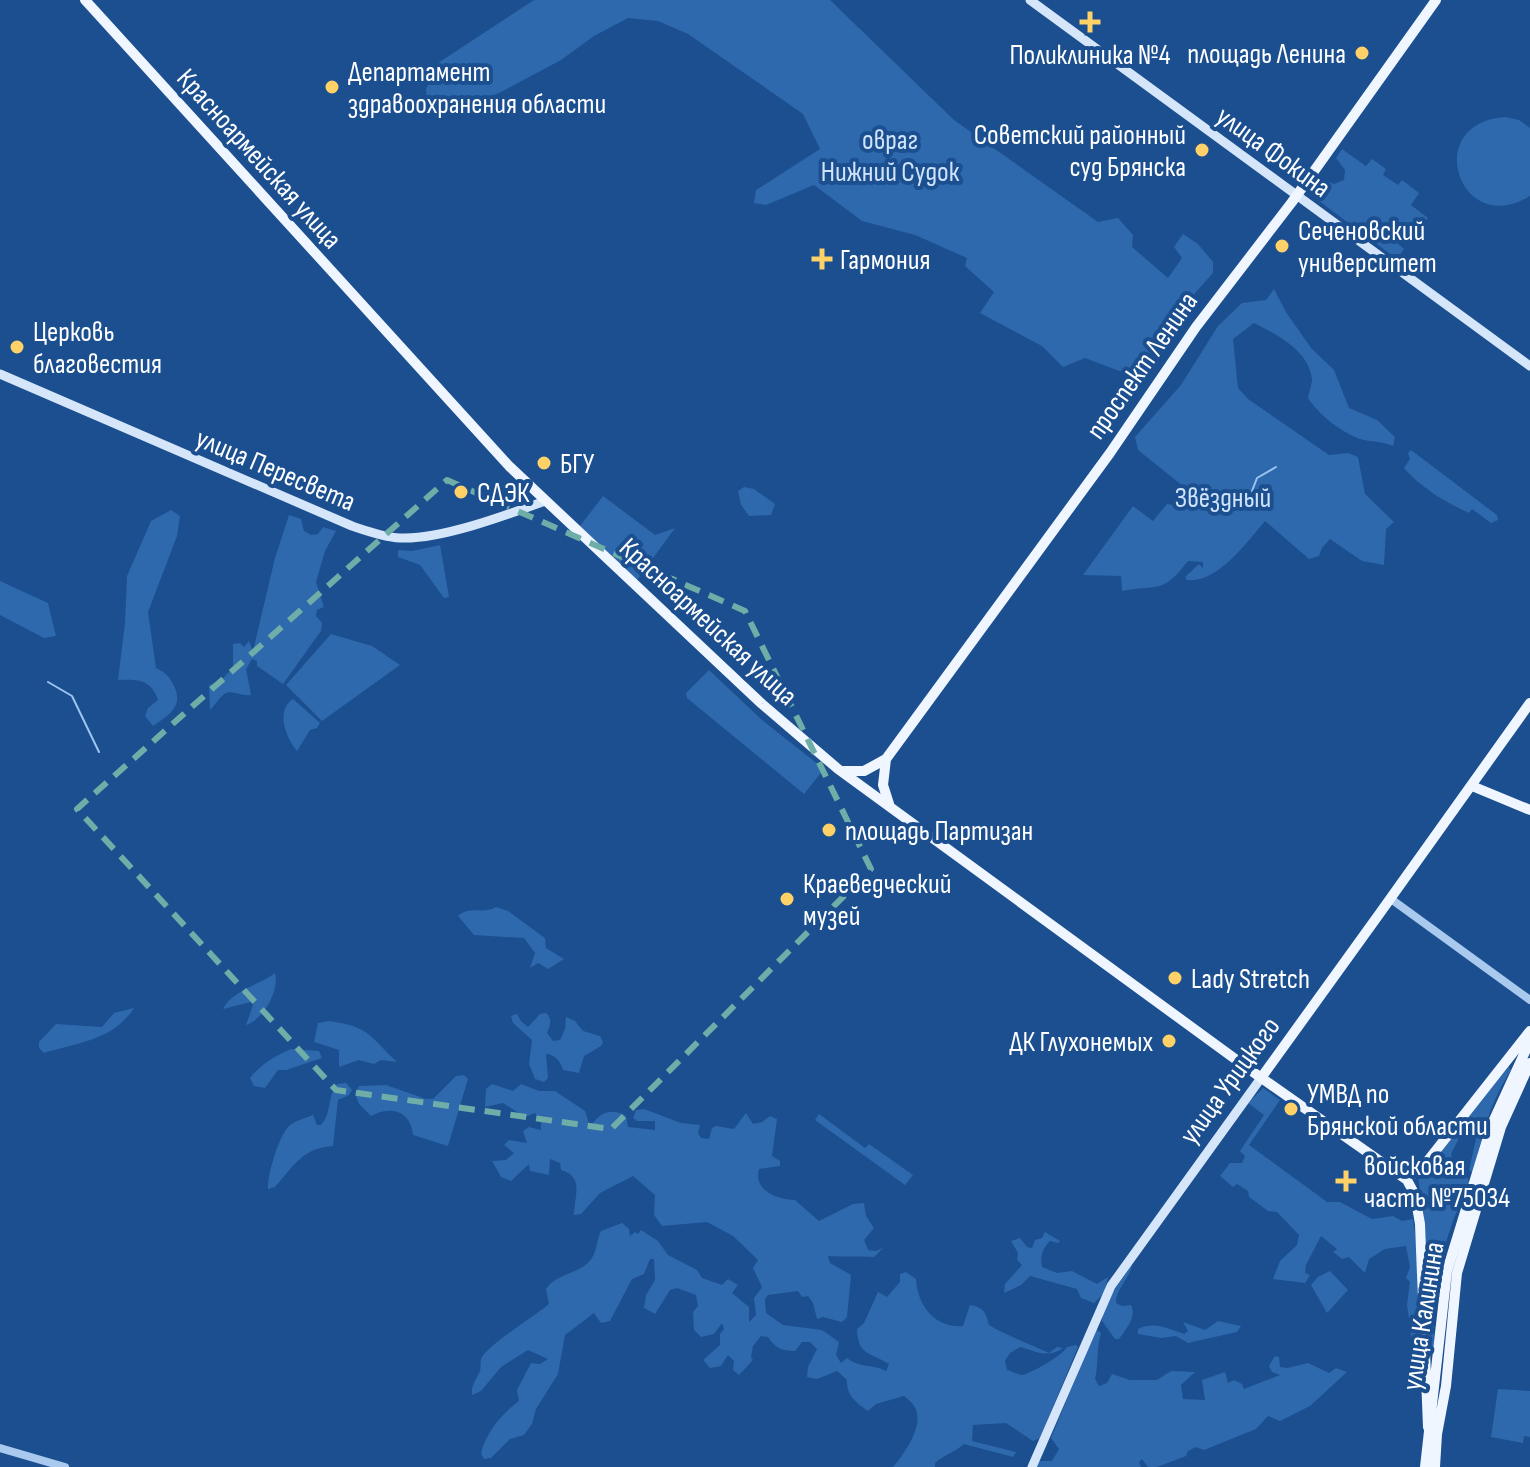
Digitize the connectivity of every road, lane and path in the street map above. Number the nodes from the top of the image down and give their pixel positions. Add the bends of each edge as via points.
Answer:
1 (85, 0) edge
2 (1030, 0) edge
3 (1436, 0) edge
4 (1297, 194) junction
5 (1530, 366) edge
6 (0, 374) edge
7 (545, 501) junction
8 (1530, 703) edge
9 (886, 759) junction
10 (838, 769) junction
11 (1472, 786) junction
12 (891, 807) junction
13 (1530, 810) edge
14 (1391, 899) junction
15 (1530, 1000) edge
16 (1530, 1031) edge
17 (1530, 1041) edge
18 (1530, 1063) edge
19 (1261, 1078) junction
20 (1394, 1172) junction
21 (1428, 1427) junction
22 (0, 1448) edge
23 (65, 1467) edge
24 (1032, 1467) edge
25 (1425, 1467) edge
26 (1435, 1467) edge

1 - 7 main road, Красноармейская улица
2 - 4 main road, улица Фокина
3 - 4 main road, проспект Ленина
4 - 5 main road, улица Фокина
4 - 9 main road, проспект Ленина
6 - 7 main road, улица Пересвета via 352,526 387,536 440,533
7 - 10 main road, Красноармейская улица
8 - 11 main road, улица Урицкого
9 - 10 main road via 864,771
9 - 12 main road via 883,785
10 - 12 main road, Красноармейская улица
11 - 13 main road
11 - 14 main road, улица Урицкого
12 - 19 main road, Красноармейская улица
14 - 15 street
14 - 19 main road, улица Урицкого
16 - 20 main road via 1422,1168 1409,1175
17 - 21 main road, улица Калинина via 1492,1124 1450,1262
18 - 26 main road, улица Калинина via 1501,1127 1457,1273
19 - 20 main road, Красноармейская улица
19 - 24 main road, улица Урицкого via 1111,1286
20 - 21 main road, Красноармейская улица via 1410,1184 1418,1211
21 - 25 main road, улица Калинина
22 - 23 street

